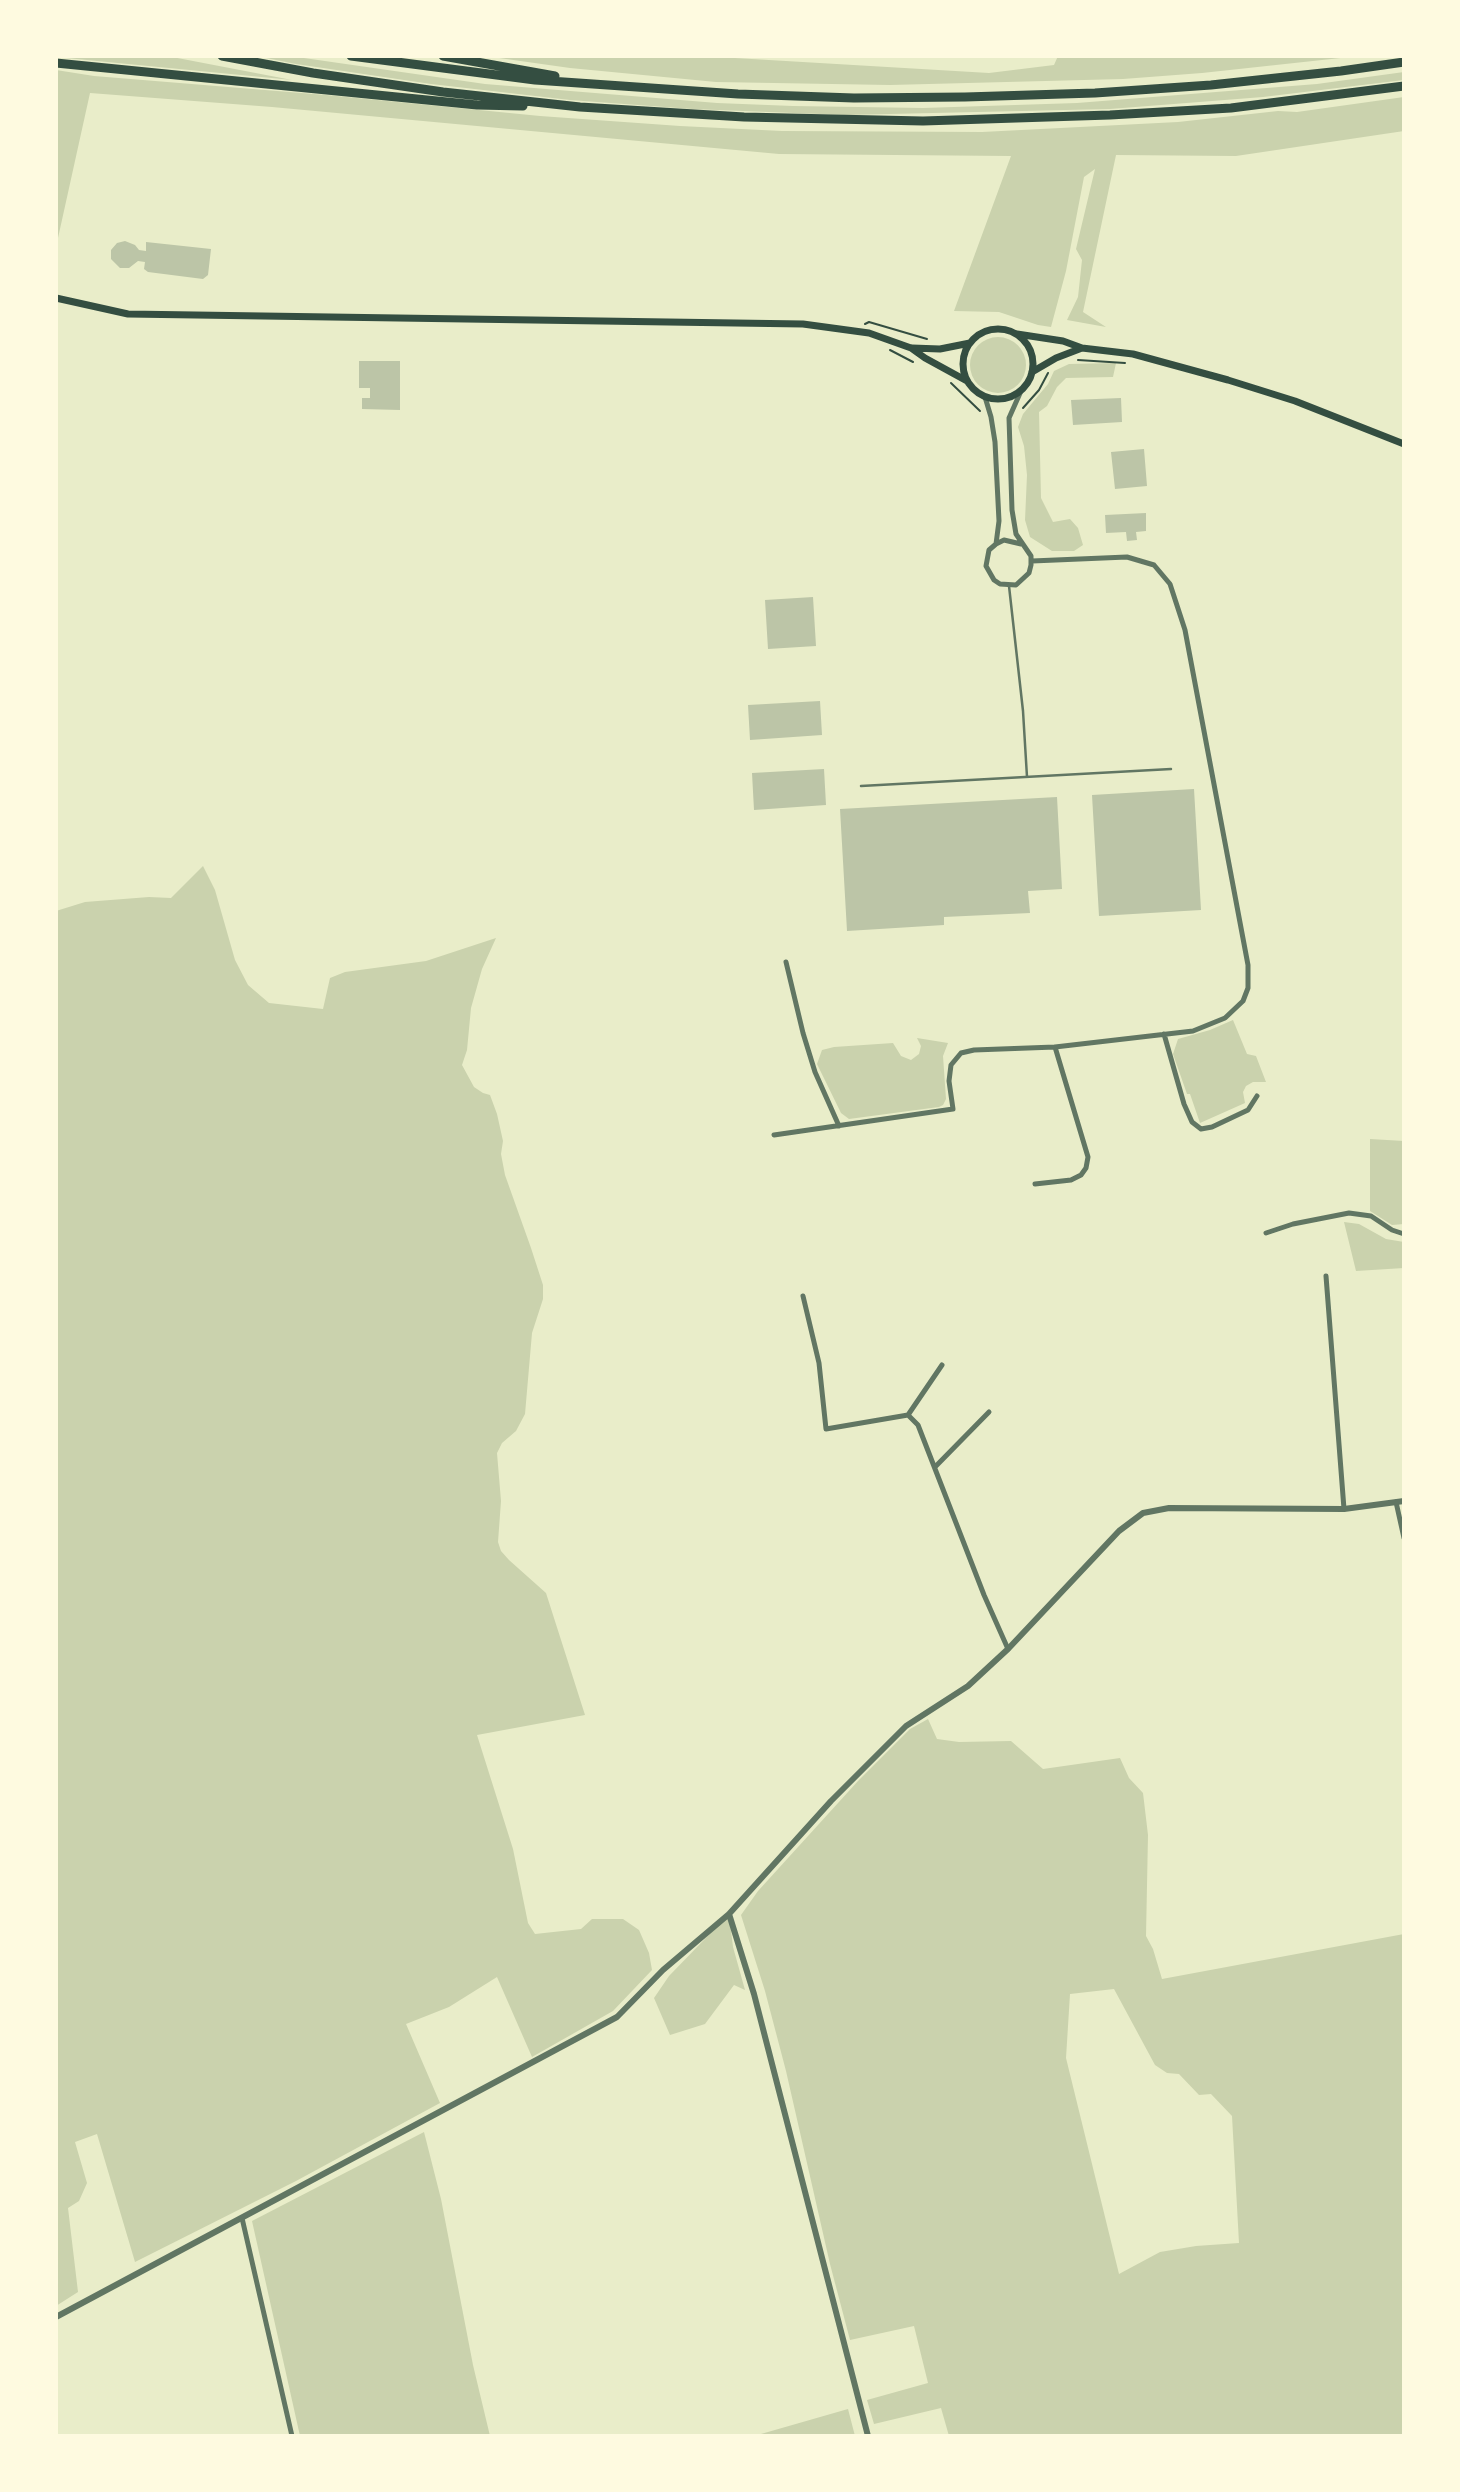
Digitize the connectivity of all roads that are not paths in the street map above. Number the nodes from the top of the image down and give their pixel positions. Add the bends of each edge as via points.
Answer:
1 (222, 56) edge
2 (351, 56) edge
3 (443, 56) edge
4 (56, 62) edge
5 (1404, 62) edge
6 (608, 86) junction
7 (1404, 86) edge
8 (580, 107) junction
9 (56, 298) edge
10 (1017, 334) junction
11 (970, 343) junction
12 (911, 348) junction
13 (1082, 348) junction
14 (1032, 372) junction
15 (967, 381) junction
16 (1021, 391) junction
17 (985, 397) junction
18 (1404, 443) edge
19 (996, 544) junction
20 (1021, 544) junction
21 (1031, 561) junction
22 (1009, 586) junction
23 (1171, 769) dead end
24 (1027, 777) junction
25 (861, 786) dead end
26 (786, 962) dead end
27 (1164, 1034) junction
28 (1055, 1047) junction
29 (1257, 1096) dead end
30 (839, 1126) junction
31 (774, 1135) dead end
32 (1035, 1184) dead end
33 (1266, 1233) dead end
34 (1404, 1234) edge
35 (1326, 1276) dead end
36 (803, 1297) dead end
37 (942, 1365) dead end
38 (989, 1412) dead end
39 (908, 1415) junction
40 (935, 1467) junction
41 (1400, 1502) edge
42 (1344, 1509) junction
43 (1404, 1538) edge
44 (1008, 1649) junction
45 (729, 1914) junction
46 (242, 2218) junction
47 (56, 2317) edge
48 (292, 2436) edge
49 (867, 2436) edge

1 - 8 highway via 443,92
2 - 6 highway
3 - 6 highway
4 - 8 highway via 477,105
5 - 6 highway via 1211,85 1042,95 854,98
7 - 8 highway via 1231,108 1002,120 744,117
9 - 12 main road via 128,314 803,324 855,329
10 - 11 main road via 995,328
10 - 13 main road
10 - 14 main road via 1029,348
11 - 12 main road
11 - 15 main road via 963,364
12 - 15 main road
13 - 14 main road
13 - 18 main road via 1133,354 1228,380
14 - 16 main road
15 - 17 main road
16 - 17 main road via 998,400
16 - 20 street via 1009,418 1012,510
17 - 19 street via 995,442
19 - 20 street via 1004,540
19 - 22 street via 986,559 988,572
20 - 21 street
21 - 22 street via 1022,581
21 - 27 street via 1127,557 1154,565 1170,584 1185,630 1248,965 1248,988 1243,1002 1225,1018 1192,1031
22 - 24 lane
23 - 24 lane
24 - 25 lane
26 - 30 street via 811,1059
27 - 28 street
27 - 29 street via 1184,1104 1192,1122 1201,1129 1248,1110
28 - 30 street via 961,1053 951,1065 953,1109
28 - 32 street via 1087,1157 1086,1168 1071,1180
30 - 31 street
33 - 34 street via 1349,1213 1371,1216
35 - 42 street
36 - 39 street via 819,1363 826,1429
37 - 39 street
38 - 40 street
39 - 40 street via 918,1425
40 - 44 street
41 - 42 street
41 - 43 street
42 - 44 street via 1168,1508 1143,1513 1119,1531
44 - 45 street via 968,1686 906,1726
45 - 46 street via 617,2017
45 - 49 street via 754,1993
46 - 47 street
46 - 48 street

